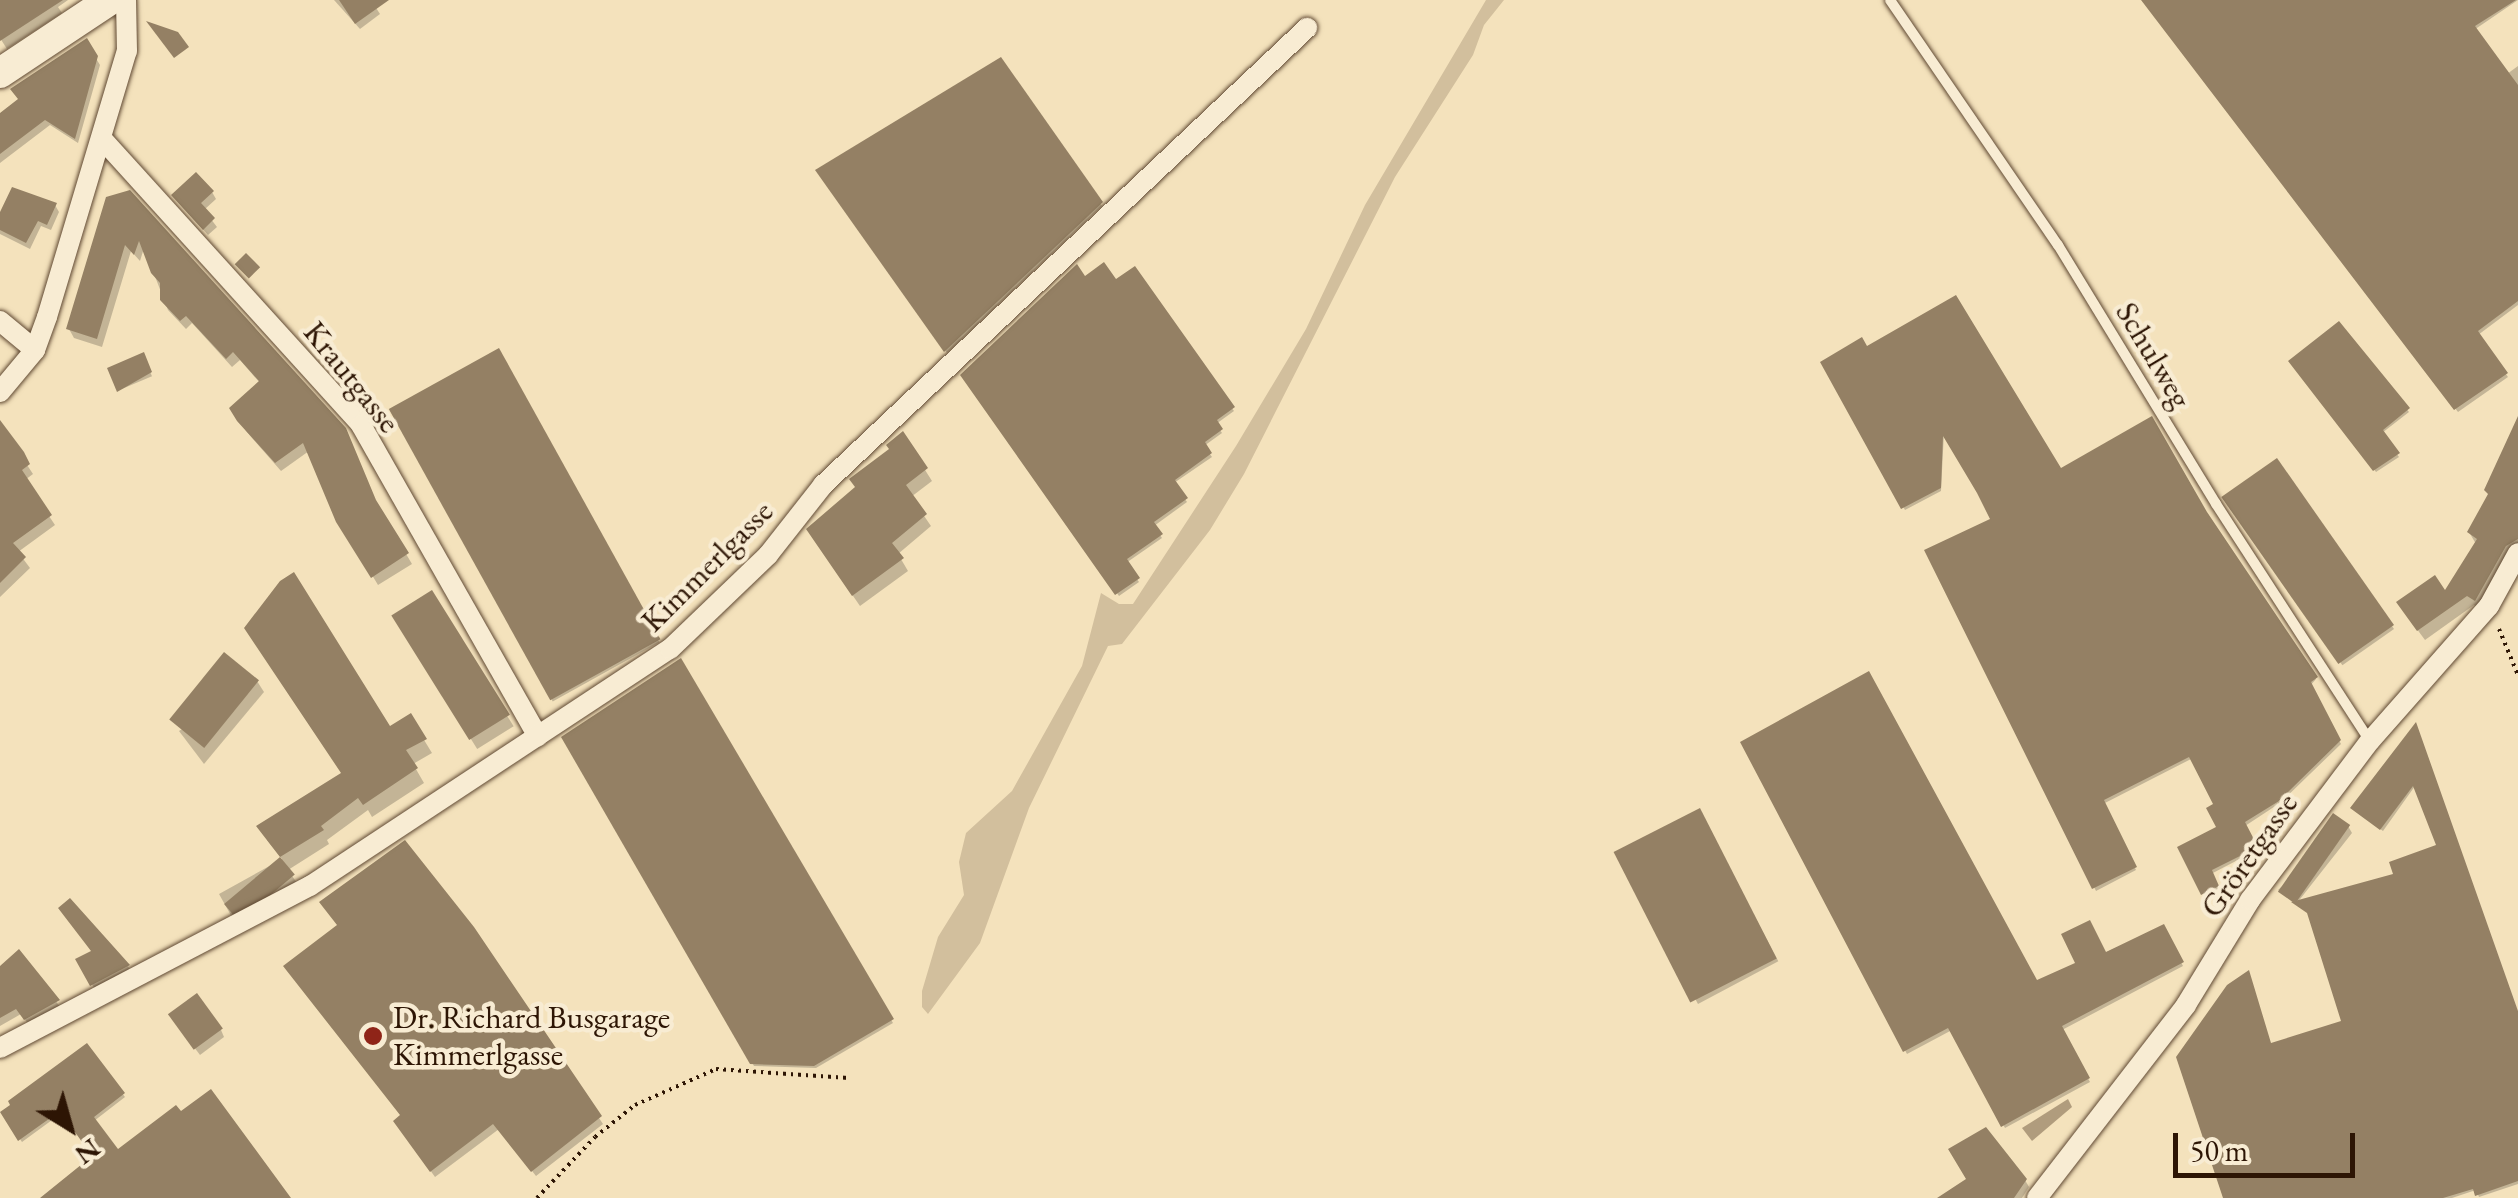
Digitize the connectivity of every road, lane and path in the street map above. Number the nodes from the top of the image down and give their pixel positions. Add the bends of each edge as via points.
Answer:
1 (110, 0) edge
2 (126, 0) edge
3 (1890, 0) edge
4 (1307, 28) dead end
5 (0, 73) edge
6 (103, 140) junction
7 (0, 320) edge
8 (35, 350) junction
9 (0, 392) edge
10 (2518, 554) edge
11 (2489, 606) junction
12 (2518, 675) edge
13 (538, 736) junction
14 (2370, 741) junction
15 (0, 1048) edge
16 (849, 1078) dead end
17 (537, 1198) edge
18 (2037, 1198) edge

1 - 5 main road
2 - 6 street via 127,51
3 - 14 lane, Schulweg via 2058,246
4 - 13 street, Kimmerlgasse via 823,485 768,555 670,650
6 - 8 street
6 - 13 street, Krautgasse via 361,425
7 - 8 street
8 - 9 street
10 - 11 street, Gröretgasse
11 - 12 path
11 - 14 street, Gröretgasse
13 - 15 street, Kimmerlgasse via 310,886
14 - 18 street, Gröretgasse via 2250,900 2186,1005
16 - 17 path via 716,1069 635,1105

